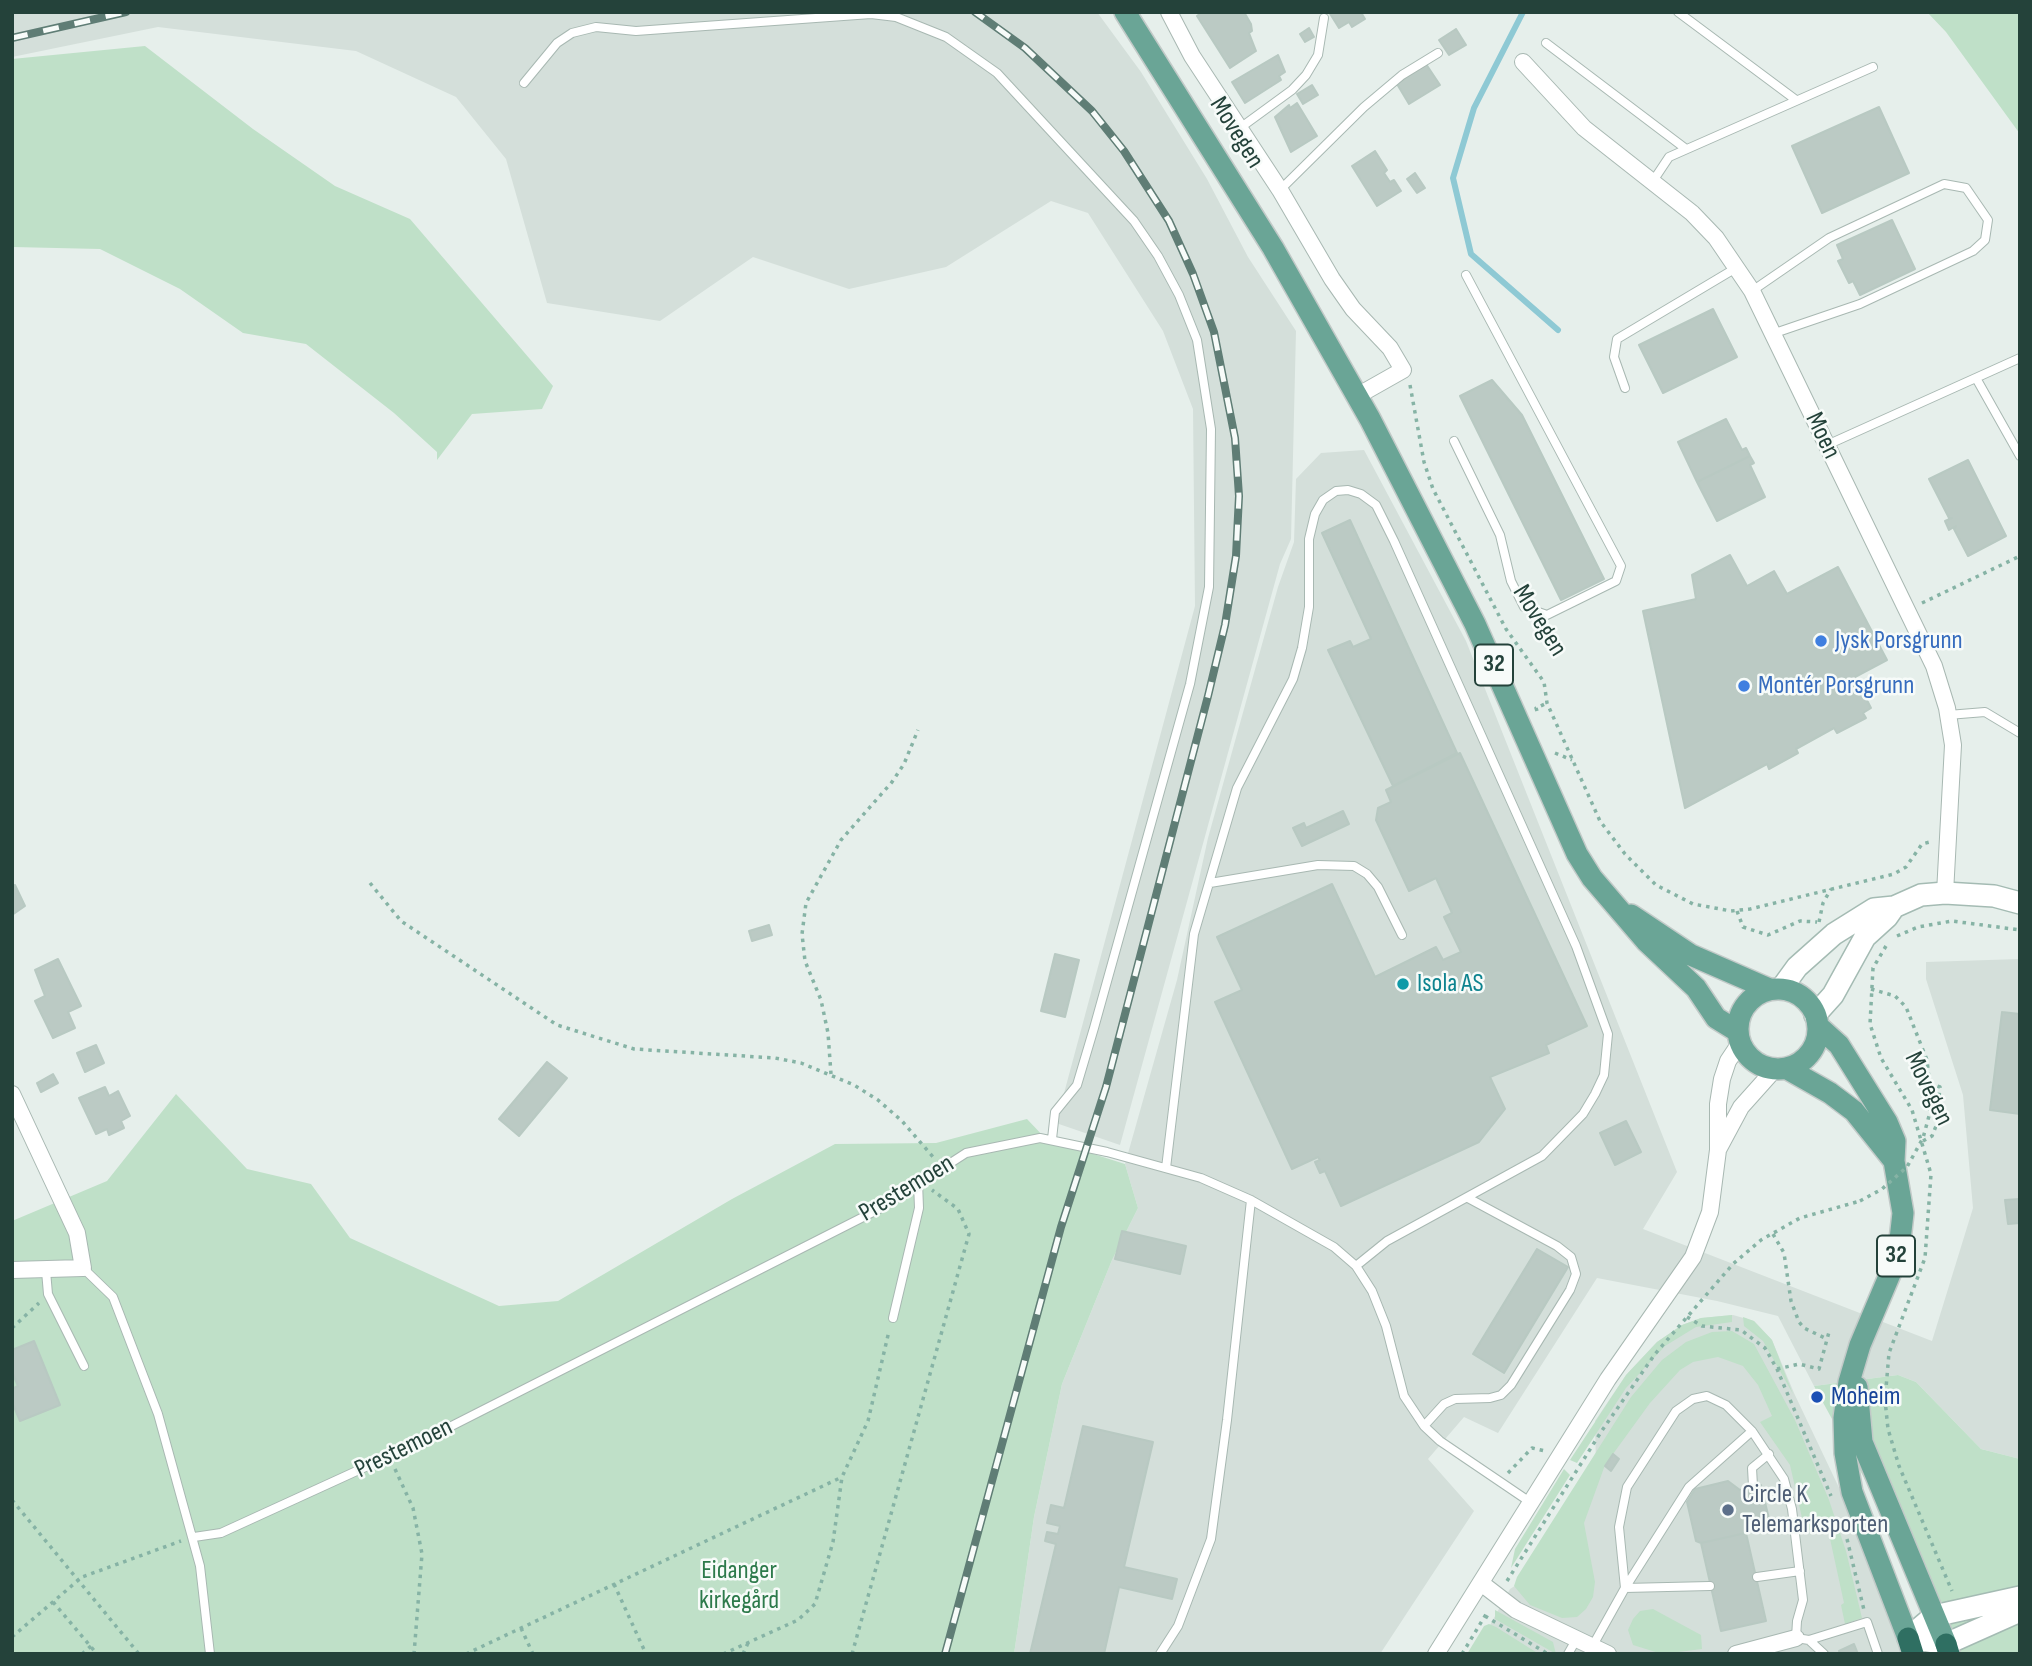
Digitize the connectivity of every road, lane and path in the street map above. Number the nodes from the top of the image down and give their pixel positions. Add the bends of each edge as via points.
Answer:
1 (1125, 12) edge
2 (1169, 12) edge
3 (1678, 12) edge
4 (1324, 18) dead end
5 (1546, 43) dead end
6 (1438, 53) dead end
7 (1523, 62) dead end
8 (1873, 66) dead end
9 (524, 83) dead end
10 (1796, 100) junction
11 (1240, 128) junction
12 (1686, 149) junction
13 (1653, 181) junction
14 (1280, 190) junction
15 (1736, 268) junction
16 (1466, 275) dead end
17 (1752, 291) junction
18 (1772, 334) junction
19 (2020, 358) edge
20 (1403, 370) junction
21 (1976, 378) junction
22 (1625, 388) dead end
23 (1357, 396) junction
24 (1454, 441) dead end
25 (1827, 445) junction
26 (2020, 456) edge
27 (2020, 556) edge
28 (1908, 610) junction
29 (1547, 703) junction
30 (1948, 715) junction
31 (1541, 720) dead end
32 (918, 730) dead end
33 (2020, 733) edge
34 (1551, 744) dead end
35 (1572, 760) junction
36 (1933, 842) dead end
37 (370, 883) dead end
38 (1210, 883) junction
39 (1831, 889) junction
40 (1945, 893) junction
41 (2020, 903) edge
42 (1894, 906) junction
43 (1620, 908) junction
44 (1737, 911) junction
45 (1818, 923) junction
46 (1827, 929) dead end
47 (2020, 930) edge
48 (1402, 935) dead end
49 (1775, 989) junction
50 (1871, 989) junction
51 (1817, 1020) junction
52 (1739, 1037) junction
53 (1781, 1068) junction
54 (831, 1074) junction
55 (1932, 1084) junction
56 (12, 1094) edge
57 (1052, 1139) junction
58 (1923, 1140) junction
59 (1718, 1150) junction
60 (1894, 1161) junction
61 (942, 1167) junction
62 (1166, 1168) junction
63 (918, 1182) junction
64 (1468, 1198) junction
65 (1251, 1200) junction
66 (1773, 1234) junction
67 (1356, 1266) junction
68 (83, 1268) junction
69 (12, 1270) edge
70 (46, 1271) junction
71 (48, 1294) junction
72 (1687, 1317) junction
73 (893, 1318) joint
74 (12, 1328) edge
75 (1829, 1332) dead end
76 (1827, 1339) junction
77 (1860, 1345) junction
78 (84, 1366) dead end
79 (1777, 1368) junction
80 (1424, 1426) junction
81 (1752, 1431) junction
82 (1547, 1452) dead end
83 (1769, 1454) junction
84 (388, 1457) junction
85 (842, 1477) junction
86 (1501, 1482) junction
87 (1754, 1486) dead end
88 (1832, 1499) dead end
89 (12, 1500) edge
90 (1530, 1502) junction
91 (1843, 1529) dead end
92 (194, 1537) junction
93 (1800, 1570) junction
94 (1756, 1577) dead end
95 (78, 1580) junction
96 (1480, 1583) junction
97 (614, 1584) junction
98 (1710, 1586) dead end
99 (1625, 1588) junction
100 (1952, 1593) dead end
101 (1498, 1595) junction
102 (2020, 1597) edge
103 (53, 1602) junction
104 (2020, 1611) edge
105 (1485, 1616) junction
106 (1934, 1616) junction
107 (1867, 1622) junction
108 (521, 1628) junction
109 (12, 1637) edge
110 (1802, 1639) junction
111 (748, 1643) junction
112 (91, 1646) junction
113 (1910, 1646) edge
114 (1572, 1647) edge
115 (1592, 1647) junction
116 (1948, 1649) edge
117 (1739, 1653) edge
118 (82, 1654) edge
119 (97, 1654) edge
120 (139, 1654) edge
121 (210, 1654) edge
122 (414, 1654) edge
123 (466, 1654) edge
124 (533, 1654) edge
125 (646, 1654) edge
126 (723, 1654) edge
127 (743, 1654) edge
128 (852, 1654) edge
129 (1160, 1654) edge
130 (1436, 1654) edge
131 (1462, 1654) edge
132 (1548, 1654) edge
133 (1608, 1654) edge
134 (1824, 1654) edge
135 (1878, 1654) edge

1 - 23 main road, Movegen / 32 via 1266,236
2 - 11 street, Movegen
3 - 10 lane
4 - 11 lane via 1318,55 1306,75
5 - 12 lane
6 - 14 lane via 1364,107
7 - 13 street, Moen via 1584,128
8 - 10 lane
9 - 57 lane via 557,43 572,33 596,27 636,31 871,14 896,17 946,37 997,73 1133,221 1179,295 1197,340 1211,429 1209,587 1190,684 1091,1041 1071,1096 1055,1112
10 - 12 lane
11 - 14 street, Movegen
12 - 13 lane via 1669,157
13 - 15 street, Moen via 1716,237
14 - 20 street, Movegen via 1343,296 1390,348
15 - 17 street, Moen
15 - 22 lane via 1617,339 1614,357
16 - 24 lane via 1621,566 1616,581 1547,615 1524,607 1511,581 1500,535
17 - 18 street, Moen
17 - 18 lane via 1829,238 1944,184 1966,188 1988,220 1985,240 1973,251 1860,304
18 - 25 street, Moen
19 - 21 lane
20 - 23 street
20 - 29 path, Movegen via 1413,392 1421,451 1433,489 1506,629 1544,682
21 - 25 lane
21 - 26 lane
23 - 43 main road, Movegen / 32 via 1475,624 1577,854
25 - 28 street, Moen
27 - 28 path
28 - 30 street, Moen via 1934,666
29 - 31 path via 1536,708
29 - 35 path, Movegen
30 - 33 lane via 1984,712
30 - 40 street, Moen via 1953,787
32 - 54 path via 898,773 841,840 806,903 806,961 823,1011
34 - 35 path via 1556,756
35 - 44 path, Movegen via 1600,821 1641,870 1693,904
36 - 39 path, Movegen via 1923,844 1906,867 1894,874
37 - 54 path via 401,921 557,1025 634,1049 775,1058
38 - 48 lane via 1318,865 1354,866 1378,887
38 - 62 lane via 1195,934
38 - 64 lane via 1237,788 1293,679 1303,648 1309,607 1309,539 1315,514 1323,500 1348,489 1376,505 1405,565 1576,946 1608,1034 1604,1075 1583,1114 1542,1156
39 - 44 path, Movegen
39 - 45 path
40 - 41 main road via 1994,896
40 - 42 main road via 1921,895
42 - 49 main road via 1874,909 1834,934
42 - 51 main road via 1865,937
43 - 49 main road, Movegen / 32 via 1691,955
43 - 52 main road, Movegen / 32 via 1646,941 1696,988 1716,1018
44 - 45 path via 1743,927 1768,935 1800,921
45 - 46 path
47 - 50 path, Movegen via 1971,922 1918,927 1887,945 1873,968
49 - 51 main road, 32 via 1802,996
49 - 52 main road via 1759,993 1742,1009
50 - 55 path via 1895,996 1906,1007
50 - 58 path, Movegen via 1868,1005 1874,1040
51 - 53 main road via 1813,1048 1797,1064
51 - 60 main road, Movegen / 32 via 1839,1045 1887,1122 1895,1141
52 - 53 main road, 32 via 1754,1061
52 - 59 street via 1721,1079
53 - 59 street via 1741,1107
53 - 60 main road, Movegen / 32 via 1854,1111
54 - 61 path via 878,1100
55 - 58 path via 1940,1087 1937,1126 1932,1136
55 - 66 path, bridge via 1923,1138 1906,1167 1860,1201 1800,1218
56 - 68 street via 77,1233
57 - 61 lane, Prestemoen via 1018,1140 966,1153
57 - 62 lane, Prestemoen
58 - 100 path, Movegen via 1931,1174 1928,1236 1917,1281 1889,1353 1885,1400 1899,1466
59 - 90 street via 1710,1212 1693,1257
60 - 77 main road, Movegen / 32 via 1903,1213 1900,1240
61 - 63 lane, Prestemoen
62 - 65 lane, Prestemoen
63 - 73 lane via 919,1208
63 - 84 lane, Prestemoen via 881,1209
63 - 128 path via 951,1201 969,1234
64 - 67 lane via 1387,1241
64 - 80 lane via 1558,1246 1571,1257 1576,1275 1501,1395 1455,1399
65 - 67 lane, Prestemoen via 1334,1247
65 - 129 lane via 1210,1539 1178,1626
66 - 72 path via 1733,1264
66 - 76 path via 1784,1253 1798,1322
67 - 80 lane, Prestemoen via 1386,1326 1404,1396
68 - 70 street
68 - 92 lane via 113,1297 158,1413
69 - 70 street
70 - 71 lane
71 - 74 path
71 - 78 lane
72 - 79 path via 1702,1325 1732,1326 1749,1334
72 - 101 path via 1601,1432
73 - 85 path via 868,1421
75 - 76 path
76 - 79 path via 1819,1369 1799,1364
77 - 106 main road, Movegen / 32 via 1856,1378 1862,1442
77 - 113 main road, Movegen / 32 via 1849,1382 1845,1453 1852,1492
79 - 88 path
80 - 86 lane, Prestemoen
81 - 83 lane
81 - 99 lane via 1689,1487
81 - 99 lane via 1726,1405 1707,1396 1676,1411 1627,1487 1619,1527
82 - 86 path via 1532,1448
83 - 87 lane via 1752,1468
83 - 93 lane via 1784,1479
84 - 92 lane, Prestemoen via 221,1533
84 - 122 path via 420,1531 422,1580
85 - 97 path
85 - 111 path via 833,1542 815,1604 798,1620
86 - 90 lane, Prestemoen
89 - 95 path
90 - 96 street
91 - 107 path
92 - 95 path
92 - 121 lane
93 - 94 lane
93 - 110 lane via 1803,1601 1797,1621
95 - 103 path
95 - 120 path
96 - 101 street
96 - 130 street
97 - 108 path
97 - 125 path
98 - 99 lane
99 - 115 lane
101 - 105 path
101 - 114 street
102 - 106 main road
103 - 109 path
103 - 112 path
104 - 116 main road
105 - 131 path
105 - 132 path
106 - 113 main road
106 - 116 main road, Movegen / 32
107 - 110 lane
107 - 135 lane
108 - 123 path
108 - 124 path
110 - 117 street
110 - 134 lane
111 - 126 path
111 - 127 path
112 - 118 path
112 - 119 path
113 - 116 main road
114 - 115 street
115 - 133 street

